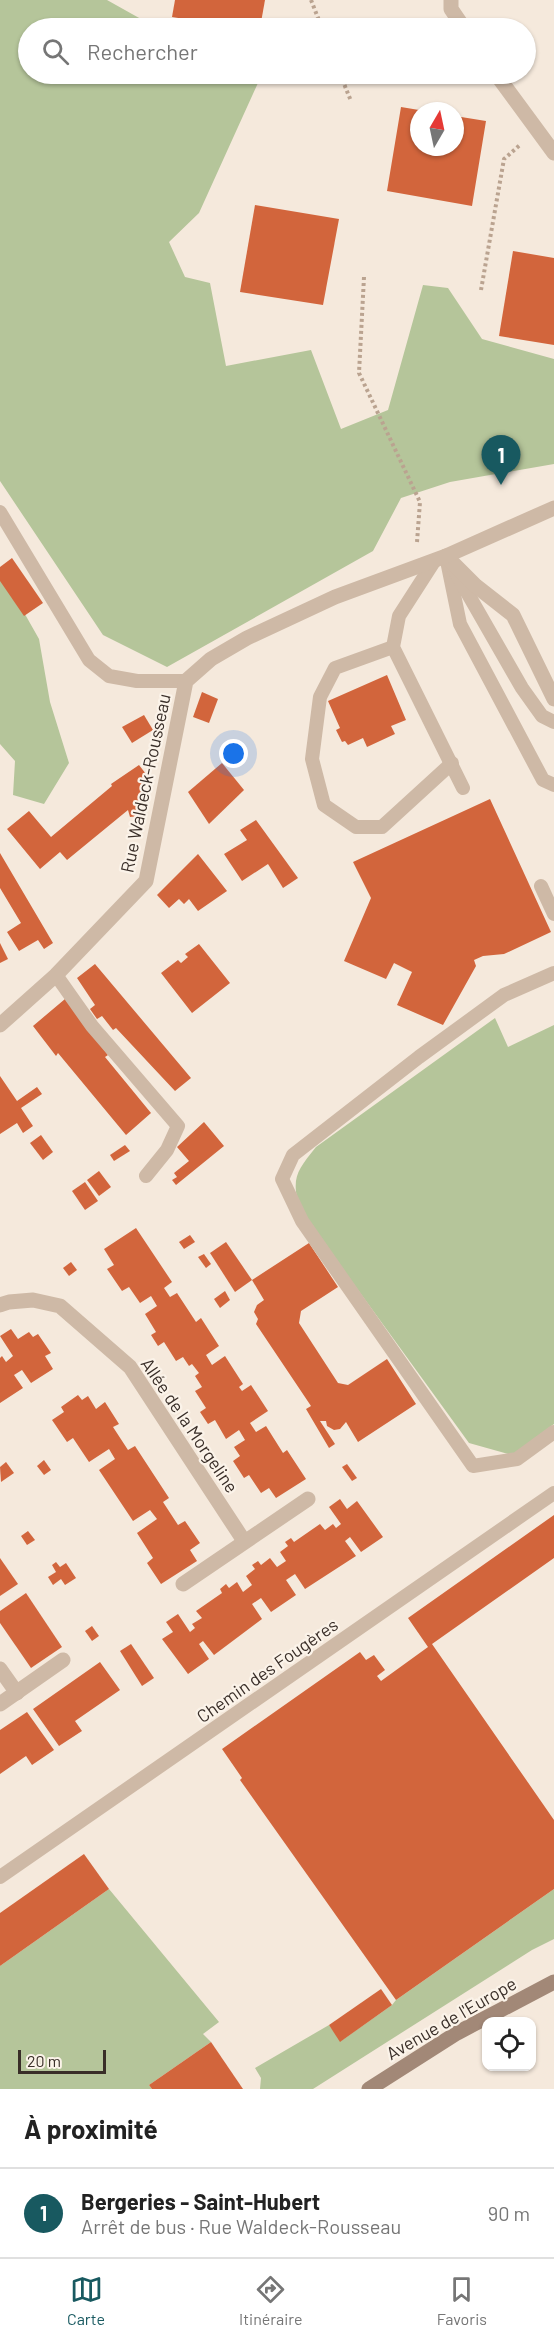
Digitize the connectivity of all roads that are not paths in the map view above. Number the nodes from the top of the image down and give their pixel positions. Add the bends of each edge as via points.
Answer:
1 (451, 0) edge
2 (457, 18) edge
3 (503, 84) edge
4 (554, 153) edge
5 (554, 508) edge
6 (0, 512) edge
7 (441, 558) junction
8 (393, 647) junction
9 (186, 681) junction
10 (554, 699) edge
11 (554, 722) edge
12 (452, 763) junction
13 (554, 785) edge
14 (463, 788) dead end
15 (541, 886) dead end
16 (554, 914) edge
17 (554, 974) edge
18 (56, 975) junction
19 (0, 1025) edge
20 (146, 1176) dead end
21 (0, 1305) edge
22 (554, 1432) edge
23 (554, 1493) edge
24 (308, 1499) dead end
25 (244, 1541) junction
26 (183, 1584) dead end
27 (63, 1660) dead end
28 (0, 1669) edge
29 (16, 1694) junction
30 (0, 1704) edge
31 (0, 1877) edge
32 (554, 1982) edge
33 (369, 2089) edge

1 - 2 street
3 - 4 street
5 - 7 street, Rue Waldeck-Rousseau
6 - 9 lane via 89,660 109,676 137,681
7 - 8 lane via 399,616
7 - 9 street, Rue Waldeck-Rousseau via 335,597 246,638 211,659
7 - 10 street via 513,615
7 - 11 lane via 522,688 542,716
7 - 13 lane via 460,624 543,780
8 - 12 lane
8 - 12 lane via 335,668 320,697 312,759 324,805 356,827 382,827
9 - 18 street, Rue Waldeck-Rousseau via 146,881
12 - 14 lane
15 - 16 lane
17 - 22 lane via 504,994 419,1057 293,1155 282,1179 302,1221 473,1466 517,1459
18 - 19 street, Rue Waldeck-Rousseau
18 - 20 lane via 92,1026 178,1126 167,1150
21 - 25 street, Allée de la Morgeline via 33,1300 60,1306 130,1367
23 - 31 lane, Chemin des Fougères
24 - 25 street
25 - 26 street
27 - 29 street
28 - 29 street
29 - 30 street
32 - 33 main road, Avenue de l'Europe via 457,2033

